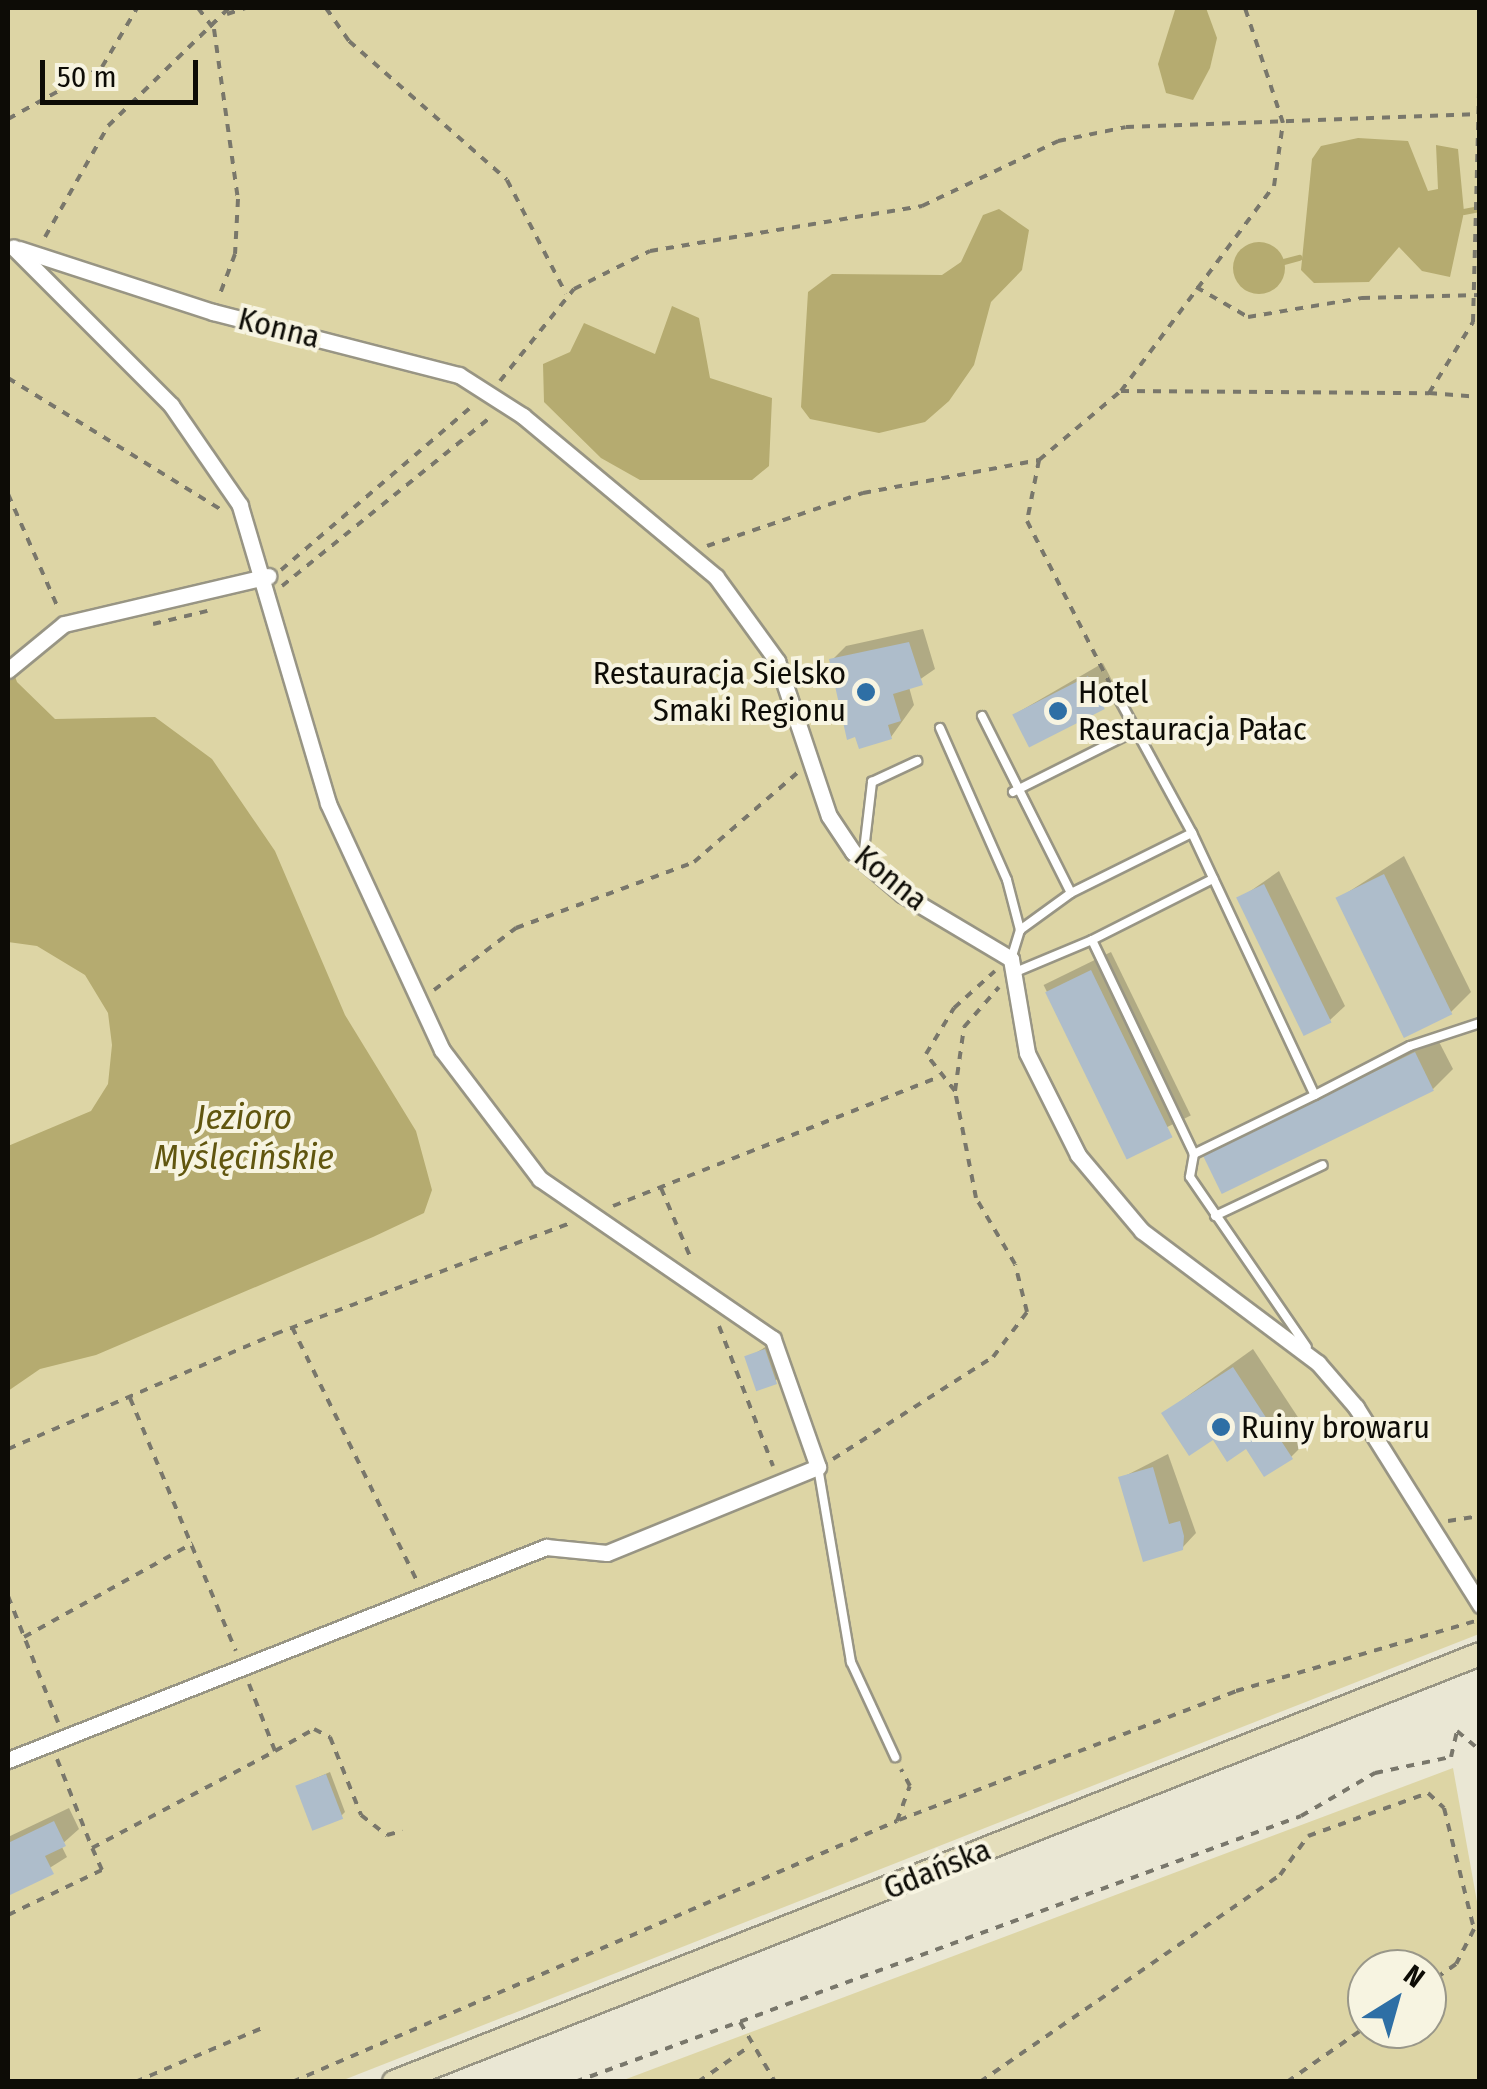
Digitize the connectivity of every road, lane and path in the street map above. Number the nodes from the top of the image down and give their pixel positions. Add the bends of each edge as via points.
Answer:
1 (137, 8) edge
2 (198, 8) edge
3 (246, 8) edge
4 (326, 8) edge
5 (1245, 8) edge
6 (228, 10) edge
7 (214, 29) junction
8 (1480, 46) edge
9 (1476, 114) edge
10 (8, 119) edge
11 (1283, 123) junction
12 (36, 255) junction
13 (1196, 287) junction
14 (1477, 295) edge
15 (567, 296) junction
16 (213, 312) junction
17 (8, 378) edge
18 (1121, 391) junction
19 (1430, 393) junction
20 (490, 394) junction
21 (1480, 397) edge
22 (1040, 460) junction
23 (8, 494) edge
24 (250, 527) junction
25 (689, 554) junction
26 (270, 583) junction
27 (212, 610) dead end
28 (64, 624) junction
29 (145, 625) dead end
30 (8, 670) edge
31 (1119, 699) joint
32 (982, 716) dead end
33 (940, 728) dead end
34 (1135, 731) junction
35 (811, 757) junction
36 (917, 761) dead end
37 (1016, 790) junction
38 (1192, 833) junction
39 (862, 863) junction
40 (1213, 879) junction
41 (1071, 893) junction
42 (1020, 930) junction
43 (1092, 940) junction
44 (1014, 965) junction
45 (979, 984) dead end
46 (420, 1004) junction
47 (1480, 1023) edge
48 (938, 1077) junction
49 (955, 1092) junction
50 (1315, 1095) junction
51 (1194, 1154) junction
52 (1323, 1165) dead end
53 (660, 1188) junction
54 (590, 1215) junction
55 (1215, 1216) junction
56 (704, 1287) junction
57 (292, 1327) junction
58 (1318, 1363) junction
59 (8, 1449) edge
60 (818, 1467) junction
61 (782, 1489) junction
62 (1480, 1516) edge
63 (1460, 1522) dead end
64 (193, 1544) dead end
65 (424, 1594) junction
66 (8, 1596) edge
67 (1480, 1606) edge
68 (1480, 1620) edge
69 (24, 1637) junction
70 (1480, 1654) edge
71 (57, 1740) junction
72 (1480, 1750) edge
73 (274, 1751) dead end
74 (895, 1757) joint
75 (8, 1760) edge
76 (897, 1821) junction
77 (402, 1831) dead end
78 (92, 1848) dead end
79 (1447, 1970) edge
80 (740, 2022) junction
81 (262, 2028) dead end
82 (1347, 2040) edge
83 (750, 2046) junction
84 (136, 2082) edge
85 (292, 2082) edge
86 (394, 2082) edge
87 (575, 2082) edge
88 (698, 2082) edge
89 (774, 2082) edge
90 (980, 2082) edge
91 (1287, 2082) edge

1 - 10 path via 102,67
2 - 7 path
3 - 6 path
4 - 15 path via 349,40 507,180
5 - 11 path
6 - 7 path
7 - 12 path via 108,126
7 - 16 path via 238,213 235,254
8 - 9 path
9 - 11 path
9 - 14 path
11 - 13 path via 1274,186
11 - 15 path via 1126,127 1058,141 922,206 650,251
12 - 16 street, Konna
12 - 24 street, Konna via 13,247 171,405
13 - 14 path via 1248,316 1362,298
13 - 18 path
14 - 19 path via 1465,339
15 - 20 path
16 - 20 street, Konna via 408,357
17 - 24 path
18 - 19 path
18 - 22 path
19 - 21 path
20 - 25 street, Konna
20 - 26 path
20 - 26 path via 501,409 327,558
22 - 25 path via 806,509
22 - 31 path via 1027,520
23 - 28 path
24 - 26 street
25 - 35 street, Konna via 777,661
26 - 28 street
26 - 46 street via 328,803
27 - 29 path
28 - 30 street
31 - 34 lane
32 - 37 lane
33 - 42 lane
34 - 37 lane
34 - 38 lane
35 - 39 street, Konna via 829,816
35 - 46 path via 748,823 694,862 516,928 476,951
36 - 39 lane via 872,782
37 - 41 lane
38 - 40 lane
38 - 41 lane
39 - 44 street, Konna
40 - 43 lane
40 - 50 lane
41 - 42 lane
42 - 44 lane
43 - 44 lane
43 - 51 lane
44 - 49 path via 964,1027
44 - 58 street via 1028,1053 1078,1155 1142,1231
45 - 48 path via 926,1054
46 - 54 street via 442,1050 528,1166
47 - 50 lane via 1410,1046
48 - 49 path
48 - 53 path
49 - 60 path via 976,1198 1015,1264 1027,1312 993,1357
50 - 51 lane
51 - 55 lane via 1190,1178
52 - 55 lane
53 - 54 path
53 - 56 path
54 - 56 street
54 - 57 path
55 - 58 lane
56 - 60 street via 773,1339
56 - 61 path
57 - 59 path
57 - 65 path
58 - 67 street via 1356,1407
60 - 61 street
60 - 74 lane via 851,1662
61 - 65 street via 607,1553 546,1547
62 - 63 path
64 - 69 path
65 - 71 street
66 - 69 path
68 - 76 path via 1236,1690
69 - 71 path
70 - 86 main road, Gdańska
71 - 75 street
71 - 78 path
72 - 80 path via 1457,1731 1451,1756 1375,1773 1300,1816
73 - 77 path via 314,1729 330,1737 361,1816 387,1836
74 - 76 path via 910,1786
76 - 85 path
79 - 90 path via 1474,1929 1444,1808 1428,1793 1308,1836 1280,1875
80 - 83 path
80 - 87 path
81 - 84 path
82 - 91 path
83 - 88 path
83 - 89 path

